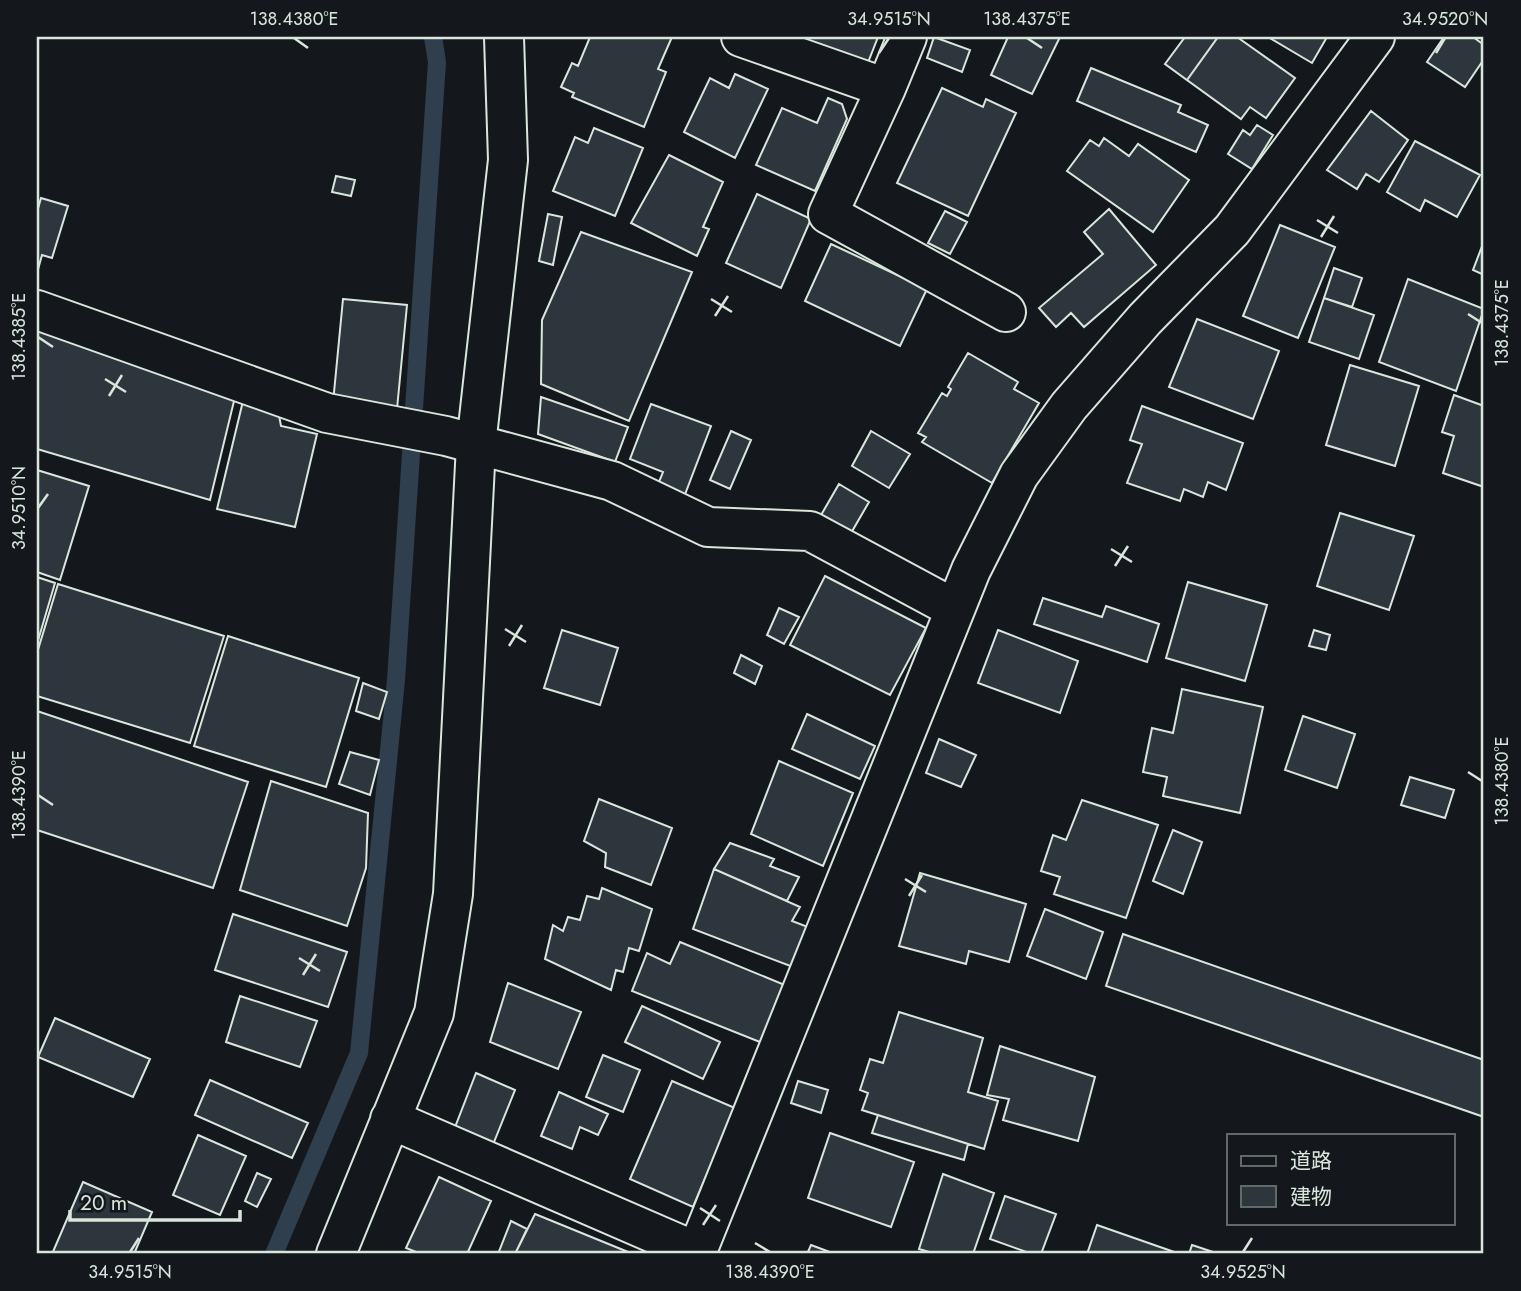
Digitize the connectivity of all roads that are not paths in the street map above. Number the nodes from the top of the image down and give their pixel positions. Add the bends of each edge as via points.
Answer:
1 (504, 37) edge
2 (741, 37) edge
3 (907, 37) edge
4 (1375, 37) edge
5 (886, 88) junction
6 (37, 310) edge
7 (1006, 312) dead end
8 (477, 445) junction
9 (955, 609) junction
10 (390, 1119) junction
11 (696, 1253) edge
12 (336, 1254) edge

1 - 8 street via 508,160
2 - 5 street
3 - 5 street
4 - 9 street via 1232,230 1069,406 1019,475
5 - 7 street via 828,214
6 - 8 street via 327,413
8 - 9 street via 612,481 708,527 810,531
8 - 10 street via 453,894 434,1013
9 - 11 street
10 - 11 street
10 - 12 street

